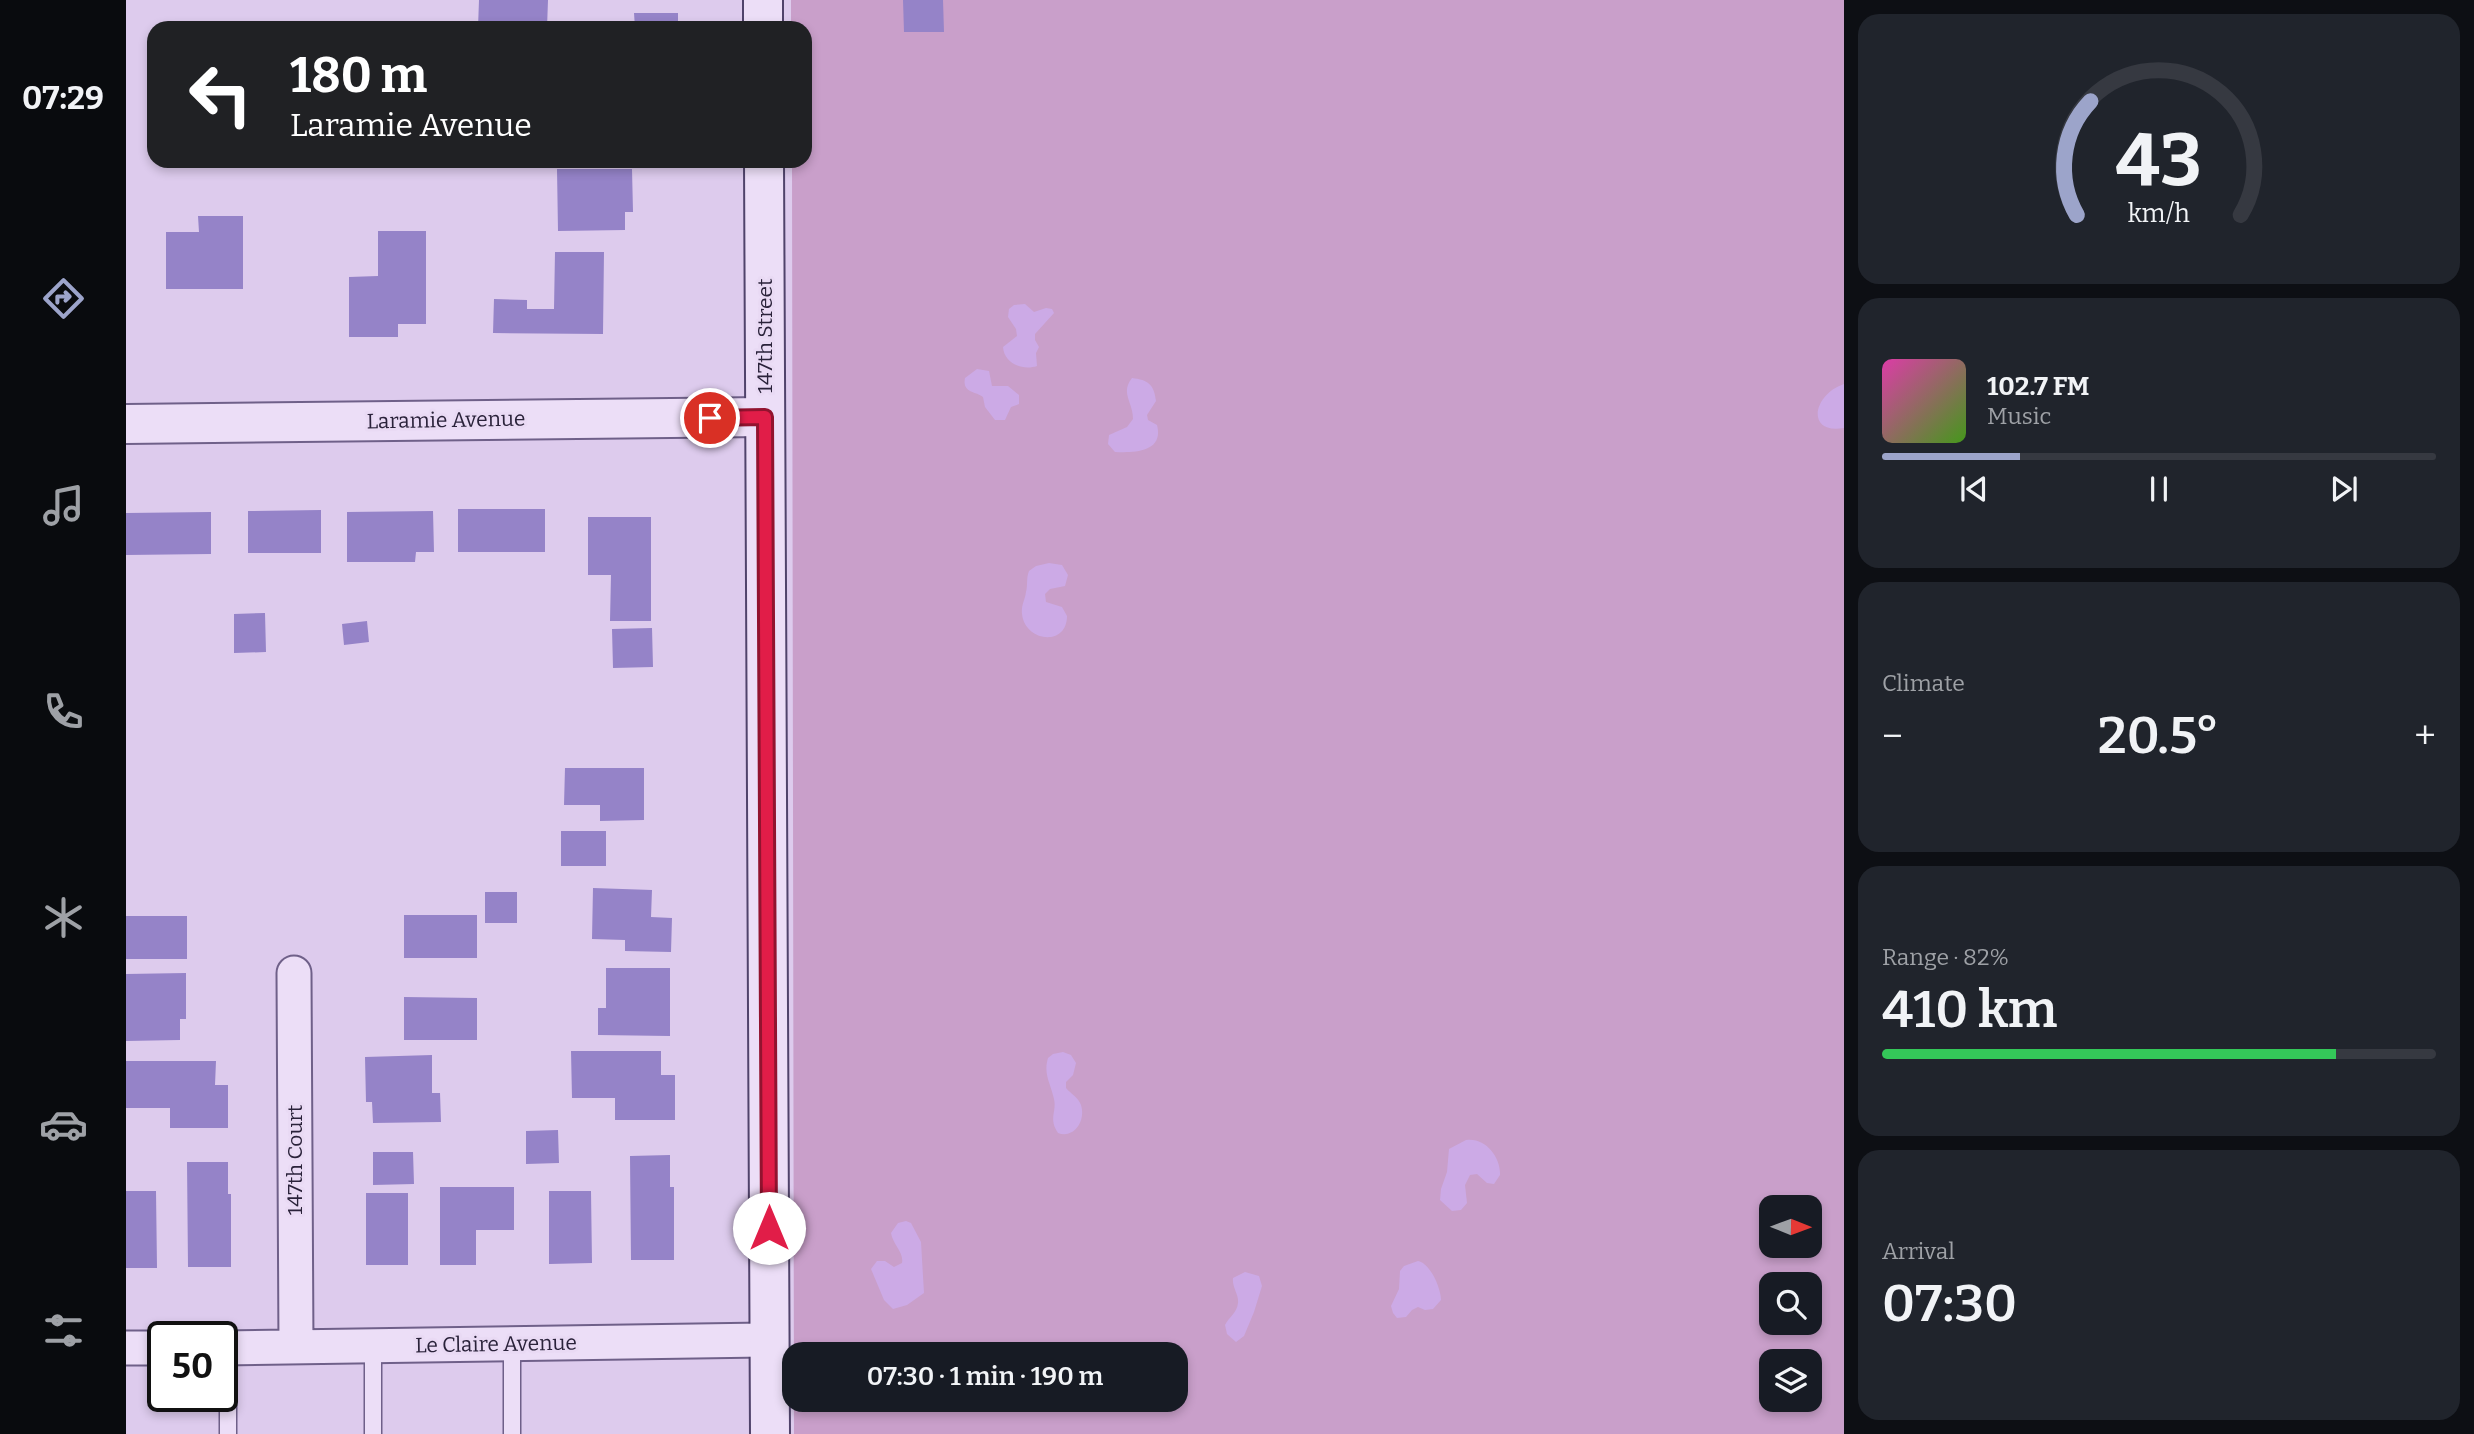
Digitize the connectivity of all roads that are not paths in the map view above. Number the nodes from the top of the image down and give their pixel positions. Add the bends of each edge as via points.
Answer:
1 (763, 0) edge
2 (763, 21) edge
3 (764, 168) edge
4 (765, 417) junction
5 (126, 424) edge
6 (294, 973) dead end
7 (769, 1340) junction
8 (512, 1344) junction
9 (373, 1346) junction
10 (296, 1347) junction
11 (126, 1348) edge
12 (147, 1348) edge
13 (238, 1348) edge
14 (227, 1412) edge
15 (228, 1434) edge
16 (373, 1434) edge
17 (512, 1434) edge
18 (770, 1434) edge

1 - 2 main road
3 - 4 main road, 147th Street
4 - 5 main road, Laramie Avenue
4 - 7 main road, 147th Street
6 - 10 street, 147th Court
7 - 8 street, Le Claire Avenue
7 - 18 main road, 147th Street
8 - 9 street, Le Claire Avenue
8 - 17 lane
9 - 10 street, Le Claire Avenue
9 - 16 lane
10 - 13 street, Le Claire Avenue
11 - 12 street
14 - 15 lane

